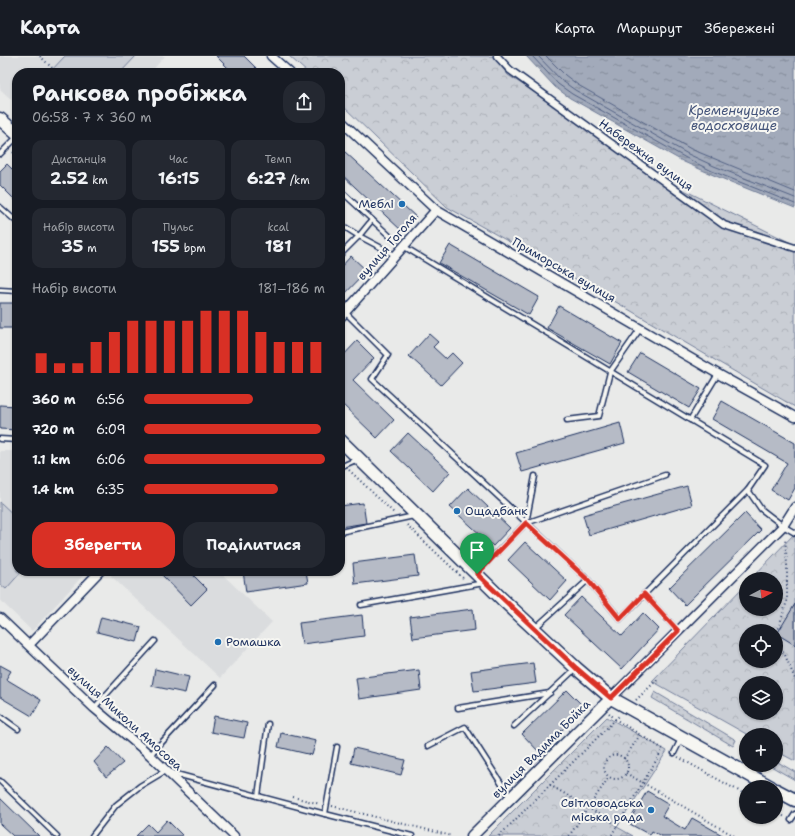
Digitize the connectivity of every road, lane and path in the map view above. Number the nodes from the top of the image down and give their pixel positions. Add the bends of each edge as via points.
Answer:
1 (40, 56) edge
2 (272, 56) edge
3 (497, 56) edge
4 (52, 68) edge
5 (285, 68) edge
6 (0, 119) edge
7 (345, 125) edge
8 (12, 130) edge
9 (12, 141) edge
10 (0, 154) edge
11 (345, 195) edge
12 (0, 207) edge
13 (436, 210) junction
14 (12, 218) edge
15 (372, 220) junction
16 (345, 227) edge
17 (359, 236) junction
18 (394, 241) dead end
19 (403, 246) junction
20 (795, 248) edge
21 (345, 250) edge
22 (396, 255) junction
23 (0, 290) edge
24 (12, 291) edge
25 (345, 313) edge
26 (345, 317) edge
27 (640, 328) junction
28 (610, 372) junction
29 (718, 374) junction
30 (795, 416) edge
31 (567, 420) dead end
32 (690, 420) junction
33 (0, 439) edge
34 (12, 440) edge
35 (345, 444) edge
36 (360, 458) junction
37 (345, 465) edge
38 (665, 475) dead end
39 (535, 476) dead end
40 (748, 490) junction
41 (795, 507) edge
42 (418, 515) junction
43 (526, 523) junction
44 (784, 526) junction
45 (345, 531) edge
46 (795, 533) edge
47 (477, 574) junction
48 (95, 576) edge
49 (588, 580) junction
50 (486, 583) junction
51 (644, 594) junction
52 (361, 605) dead end
53 (0, 618) edge
54 (780, 624) edge
55 (534, 629) junction
56 (678, 631) junction
57 (155, 641) dead end
58 (30, 645) junction
59 (783, 653) edge
60 (576, 668) junction
61 (656, 680) dead end
62 (795, 680) edge
63 (215, 685) dead end
64 (550, 692) junction
65 (611, 698) junction
66 (628, 707) junction
67 (94, 708) junction
68 (458, 708) dead end
69 (0, 716) edge
70 (268, 724) dead end
71 (514, 726) dead end
72 (18, 729) dead end
73 (640, 735) dead end
74 (682, 736) junction
75 (428, 746) dead end
76 (337, 747) dead end
77 (663, 749) dead end
78 (668, 752) dead end
79 (673, 753) joint
80 (150, 755) junction
81 (624, 759) junction
82 (165, 771) junction
83 (626, 773) junction
84 (610, 777) junction
85 (758, 780) edge
86 (0, 781) edge
87 (642, 783) junction
88 (550, 785) junction
89 (739, 791) edge
90 (783, 794) edge
91 (258, 796) junction
92 (289, 796) dead end
93 (510, 798) junction
94 (795, 800) edge
95 (327, 805) junction
96 (588, 808) junction
97 (325, 814) junction
98 (795, 814) edge
99 (791, 820) dead end
100 (617, 825) junction
101 (57, 836) edge
102 (92, 836) edge
103 (234, 836) edge
104 (412, 836) edge
105 (452, 836) edge
106 (472, 836) edge
107 (499, 836) edge
108 (569, 836) edge
109 (611, 836) edge
110 (734, 836) edge

1 - 4 path
2 - 5 street
3 - 20 street, Набережна вулиця via 510,70 724,225
6 - 8 main road
7 - 13 street, Приморська вулиця
9 - 10 lane
11 - 15 lane
12 - 14 lane
13 - 19 street, вулиця Гоголя
13 - 27 street, Приморська вулиця
15 - 17 lane
15 - 18 lane
16 - 17 lane
17 - 21 lane
17 - 22 lane
19 - 22 street, вулиця Гоголя
19 - 28 lane
22 - 25 street, вулиця Гоголя
23 - 24 lane
26 - 43 lane via 388,355 372,379
27 - 28 lane
27 - 29 street, Приморська вулиця
28 - 31 lane via 599,416
28 - 32 lane
29 - 30 street, Приморська вулиця
29 - 32 lane
32 - 40 lane via 765,465
33 - 34 lane
35 - 36 main road
36 - 37 lane
36 - 42 main road
38 - 43 lane
39 - 43 lane
40 - 44 lane via 761,509
40 - 51 lane
41 - 44 street, вулиця Вадима Бойка
42 - 45 lane
42 - 47 main road
43 - 47 lane
43 - 49 lane
44 - 46 lane
44 - 54 path via 787,601
44 - 56 street, вулиця Вадима Бойка
47 - 50 main road
48 - 58 street
49 - 51 lane via 620,619
49 - 55 lane
50 - 52 lane
50 - 55 main road
51 - 56 lane
53 - 58 street, вулиця Миколи Амосова
55 - 60 main road
56 - 65 street, вулиця Вадима Бойка
57 - 67 lane
58 - 67 street, вулиця Миколи Амосова
59 - 62 path
60 - 64 lane
60 - 65 main road
61 - 66 path
63 - 80 lane
64 - 68 lane
64 - 71 lane
65 - 66 main road
65 - 93 street, вулиця Вадима Бойка
66 - 74 main road
66 - 88 path
67 - 80 street, вулиця Миколи Амосова
69 - 72 lane
70 - 91 lane
73 - 81 path
74 - 79 lane
74 - 85 main road
75 - 93 lane via 465,727
76 - 95 lane
77 - 78 path
79 - 89 path
80 - 82 street, вулиця Миколи Амосова
81 - 83 path via 628,764
81 - 84 path via 613,755 608,758 605,770
82 - 91 lane
82 - 102 lane via 116,805
82 - 103 street, вулиця Миколи Амосова
83 - 84 path via 619,779
83 - 87 path
84 - 96 path
86 - 101 lane
87 - 100 path
87 - 110 path
88 - 96 path
88 - 107 path
90 - 94 main road
91 - 97 lane
92 - 95 path
93 - 106 street, вулиця Вадима Бойка
95 - 97 lane
95 - 105 path
96 - 100 path
96 - 108 path
97 - 104 lane
98 - 99 lane
100 - 109 path

